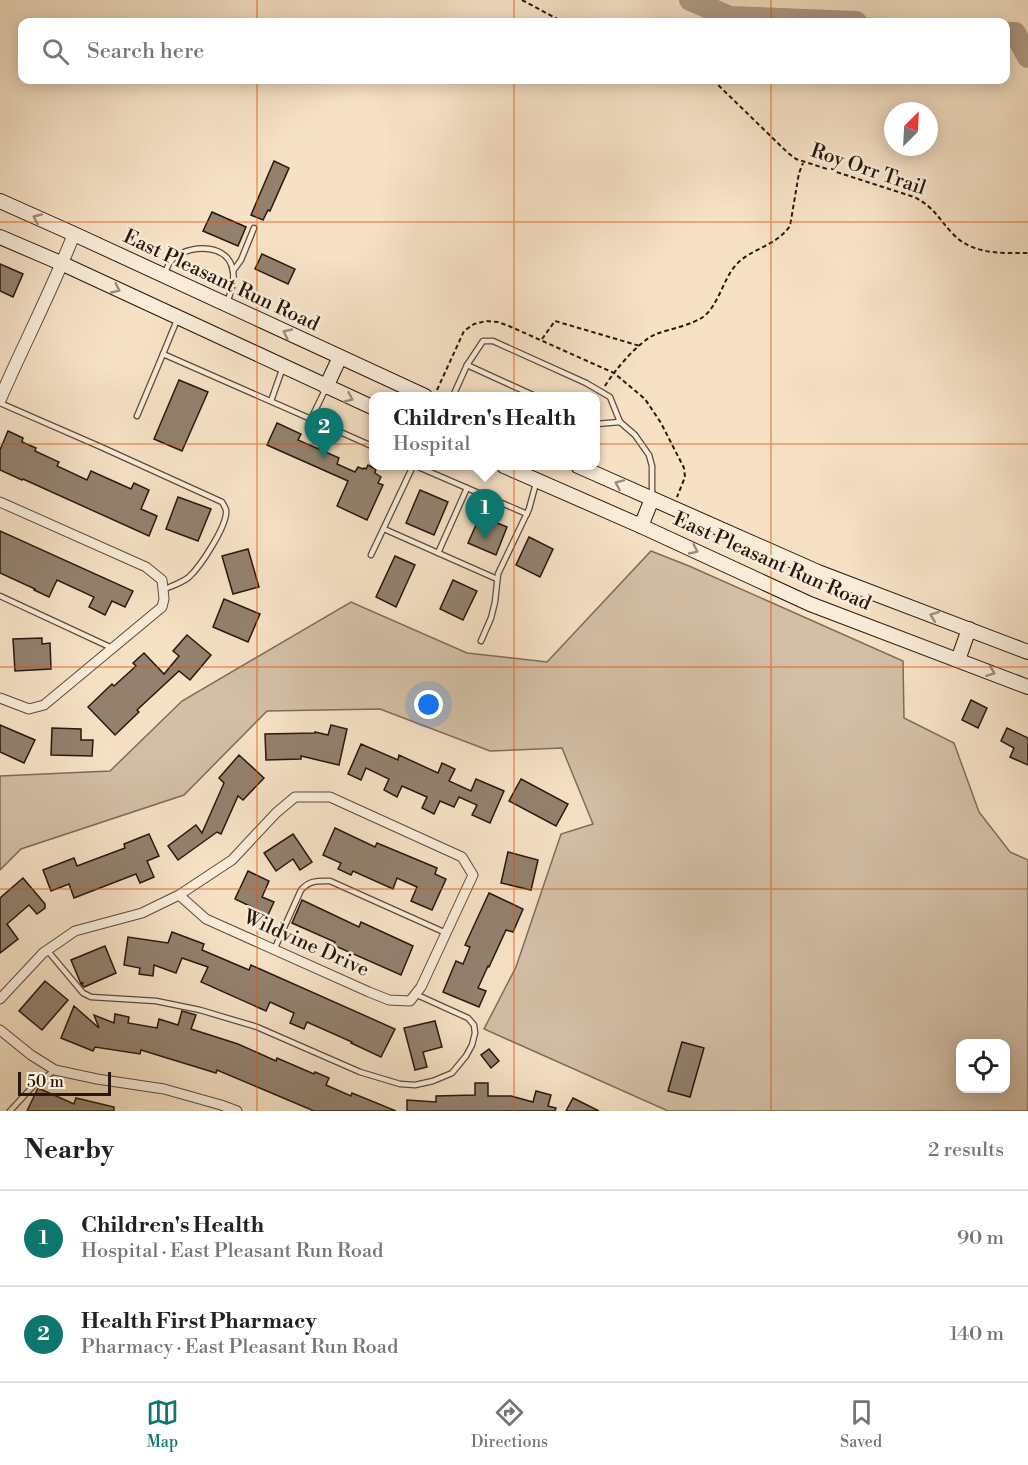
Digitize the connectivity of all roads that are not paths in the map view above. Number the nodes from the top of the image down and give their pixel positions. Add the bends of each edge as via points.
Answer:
1 (0, 201) edge
2 (254, 228) dead end
3 (74, 234) junction
4 (0, 237) edge
5 (63, 264) junction
6 (233, 271) junction
7 (163, 275) junction
8 (227, 305) junction
9 (178, 318) junction
10 (164, 354) junction
11 (340, 357) junction
12 (467, 365) junction
13 (283, 367) junction
14 (326, 387) junction
15 (416, 392) edge
16 (455, 392) edge
17 (526, 392) edge
18 (0, 401) edge
19 (271, 402) junction
20 (369, 406) edge
21 (137, 416) dead end
22 (311, 418) junction
23 (620, 422) junction
24 (600, 424) edge
25 (369, 445) edge
26 (413, 470) edge
27 (426, 470) edge
28 (515, 470) edge
29 (589, 470) edge
30 (536, 480) junction
31 (467, 488) junction
32 (652, 499) junction
33 (0, 502) edge
34 (527, 514) junction
35 (641, 526) junction
36 (384, 529) junction
37 (438, 553) junction
38 (371, 555) dead end
39 (497, 579) junction
40 (163, 590) junction
41 (0, 596) edge
42 (969, 629) junction
43 (481, 641) dead end
44 (113, 648) junction
45 (1028, 652) edge
46 (958, 660) junction
47 (1028, 687) edge
48 (0, 698) edge
49 (179, 896) junction
50 (446, 933) junction
51 (47, 950) junction
52 (274, 950) junction
53 (418, 991) junction
54 (0, 999) edge
55 (0, 1030) edge
56 (55, 1070) junction
57 (10, 1111) edge
58 (237, 1111) edge

3 -> 1 main road, East Pleasant Run Road
2 - 6 lane
3 - 5 street
3 - 7 main road, East Pleasant Run Road
4 - 5 main road
5 -> 9 main road
5 - 18 street
6 - 7 lane via 230,261 219,252 202,248 176,256
6 - 8 lane
7 - 8 main road, East Pleasant Run Road
11 -> 8 main road, East Pleasant Run Road
9 - 10 lane
9 - 13 main road
10 - 19 lane
10 - 21 lane
11 - 14 main road
11 - 15 main road, East Pleasant Run Road
12 - 16 lane
12 - 17 lane
12 - 23 lane via 483,341 494,341 610,397
13 - 14 main road
13 - 19 lane
14 -> 20 main road
14 - 22 lane
18 - 40 lane via 222,502 226,518 200,564 188,578
19 - 22 lane
22 - 25 lane
23 - 24 lane
23 - 32 lane via 649,455
26 - 36 lane
27 - 31 lane
28 - 30 main road, East Pleasant Run Road
32 -> 29 main road, East Pleasant Run Road
30 - 34 lane
30 - 35 main road, East Pleasant Run Road
31 - 34 lane
31 - 37 lane
32 - 35 main road
42 -> 32 main road, East Pleasant Run Road via 818,572
33 - 40 street via 146,567 162,580
34 - 39 lane
35 -> 46 main road, East Pleasant Run Road via 810,604
36 - 37 lane
36 - 38 lane
37 - 39 lane
39 - 43 lane via 491,618
40 - 44 street via 162,607
41 - 44 lane
42 - 45 main road, East Pleasant Run Road
42 - 46 main road
44 - 48 street via 44,705 29,709
46 -> 47 main road, East Pleasant Run Road
49 - 50 street via 232,860 295,797 330,797 462,857 473,875
49 - 51 street via 142,913 75,931
49 - 52 street, Wildvine Drive via 206,919
50 - 52 lane via 330,881 318,880 301,890
50 - 53 street
51 - 53 lane via 83,993 91,997 156,1001 200,1010 257,1027 360,1072 400,1084 433,1081 452,1073 466,1056 475,1033 468,1018
51 - 54 street
52 - 53 street, Wildvine Drive via 389,1000 410,1001
55 - 56 street
56 - 57 lane via 34,1085
56 - 58 street via 164,1089

